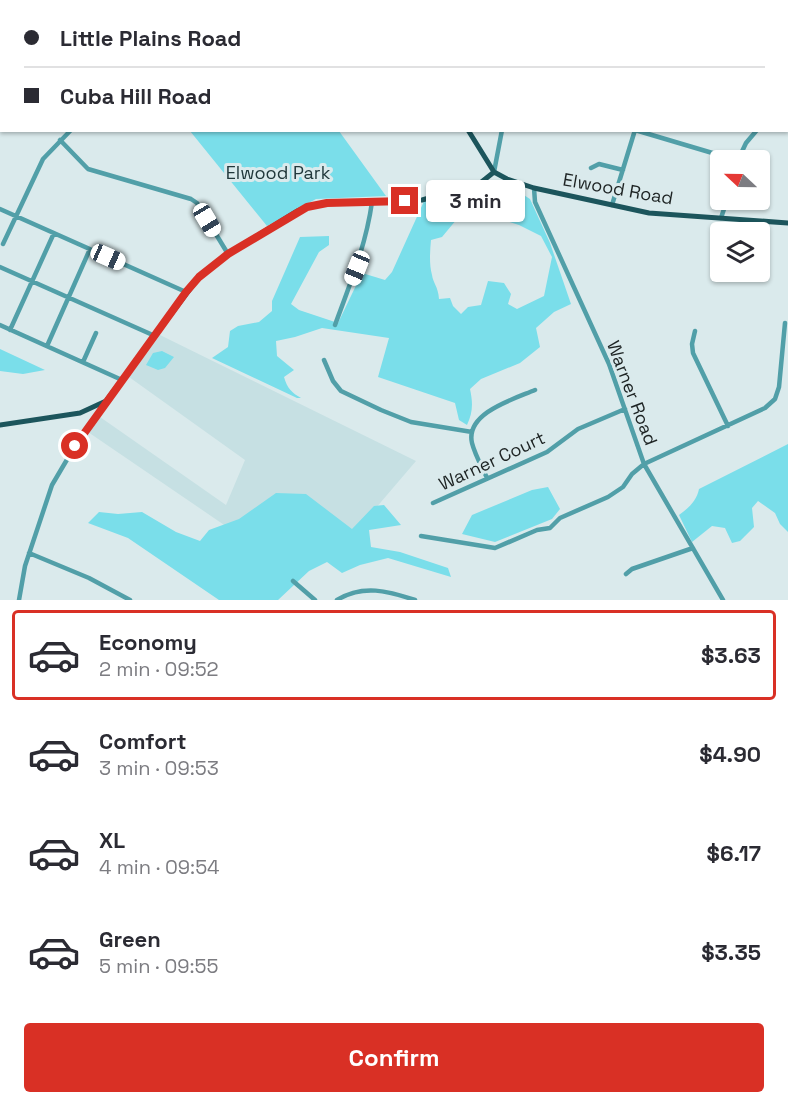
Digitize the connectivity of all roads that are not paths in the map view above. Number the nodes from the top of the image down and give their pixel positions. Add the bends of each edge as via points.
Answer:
1 (69, 132) edge
2 (469, 132) edge
3 (502, 132) edge
4 (634, 132) edge
5 (641, 132) edge
6 (666, 132) edge
7 (754, 132) edge
8 (664, 139) junction
9 (60, 140) junction
10 (742, 150) edge
11 (710, 152) edge
12 (591, 168) dead end
13 (623, 170) junction
14 (494, 172) junction
15 (534, 188) junction
16 (372, 202) junction
17 (612, 205) junction
18 (0, 209) edge
19 (724, 210) edge
20 (16, 216) junction
21 (722, 218) junction
22 (788, 223) edge
23 (54, 232) junction
24 (3, 244) dead end
25 (90, 249) junction
26 (228, 254) junction
27 (0, 267) edge
28 (32, 281) junction
29 (186, 292) junction
30 (68, 297) junction
31 (784, 323) dead end
32 (335, 325) dead end
33 (0, 326) edge
34 (10, 330) junction
35 (695, 331) dead end
36 (96, 333) dead end
37 (155, 336) junction
38 (46, 346) junction
39 (324, 360) dead end
40 (83, 362) junction
41 (122, 380) junction
42 (535, 390) dead end
43 (106, 401) junction
44 (625, 409) junction
45 (0, 425) edge
46 (728, 426) junction
47 (472, 432) junction
48 (644, 464) junction
49 (487, 478) junction
50 (433, 503) dead end
51 (421, 536) dead end
52 (693, 548) junction
53 (29, 553) junction
54 (626, 574) dead end
55 (293, 581) dead end
56 (19, 600) edge
57 (130, 600) edge
58 (315, 600) edge
59 (337, 600) edge
60 (415, 600) edge
61 (723, 600) edge

1 - 9 street
2 - 14 main road
3 - 14 street
4 - 13 street
5 - 8 street
6 - 8 street
7 - 10 street
8 - 11 street
9 - 20 street via 43,159
9 - 26 street via 88,168 191,199
12 - 13 street via 599,164
13 - 17 street
14 - 15 main road, Elwood Road
14 - 16 main road via 479,183 422,200
15 - 17 main road, Elwood Road
15 - 44 street, Warner Road via 535,202 609,364
16 - 26 main road via 307,207
16 - 32 street via 357,268
17 - 21 main road, Elwood Road via 673,216
18 - 20 street
19 - 21 street
20 - 23 street
20 - 24 street
21 - 22 main road, Elwood Road
23 - 25 street
23 - 28 street
25 - 29 street
25 - 30 street
26 - 29 main road
27 - 28 street
28 - 30 street
28 - 34 street
29 - 37 main road
30 - 37 street
30 - 38 street
31 - 46 street via 775,399
33 - 34 street
34 - 38 street
35 - 46 street via 693,353
36 - 40 street
37 - 41 main road
38 - 40 street
39 - 47 street via 341,391 411,422
40 - 41 street
41 - 43 main road
42 - 47 street via 484,413
43 - 45 main road via 80,413
43 - 53 street via 52,484
44 - 48 street, Warner Road
44 - 49 street, Warner Court via 578,429 547,452
46 - 48 street
47 - 49 street via 472,443
48 - 51 street via 608,497 560,518 550,528 495,548
48 - 52 street, Warner Road
49 - 50 street, Warner Court
52 - 54 street
52 - 61 street, Warner Road
53 - 56 street
53 - 57 street
55 - 58 street
59 - 60 street via 371,590

